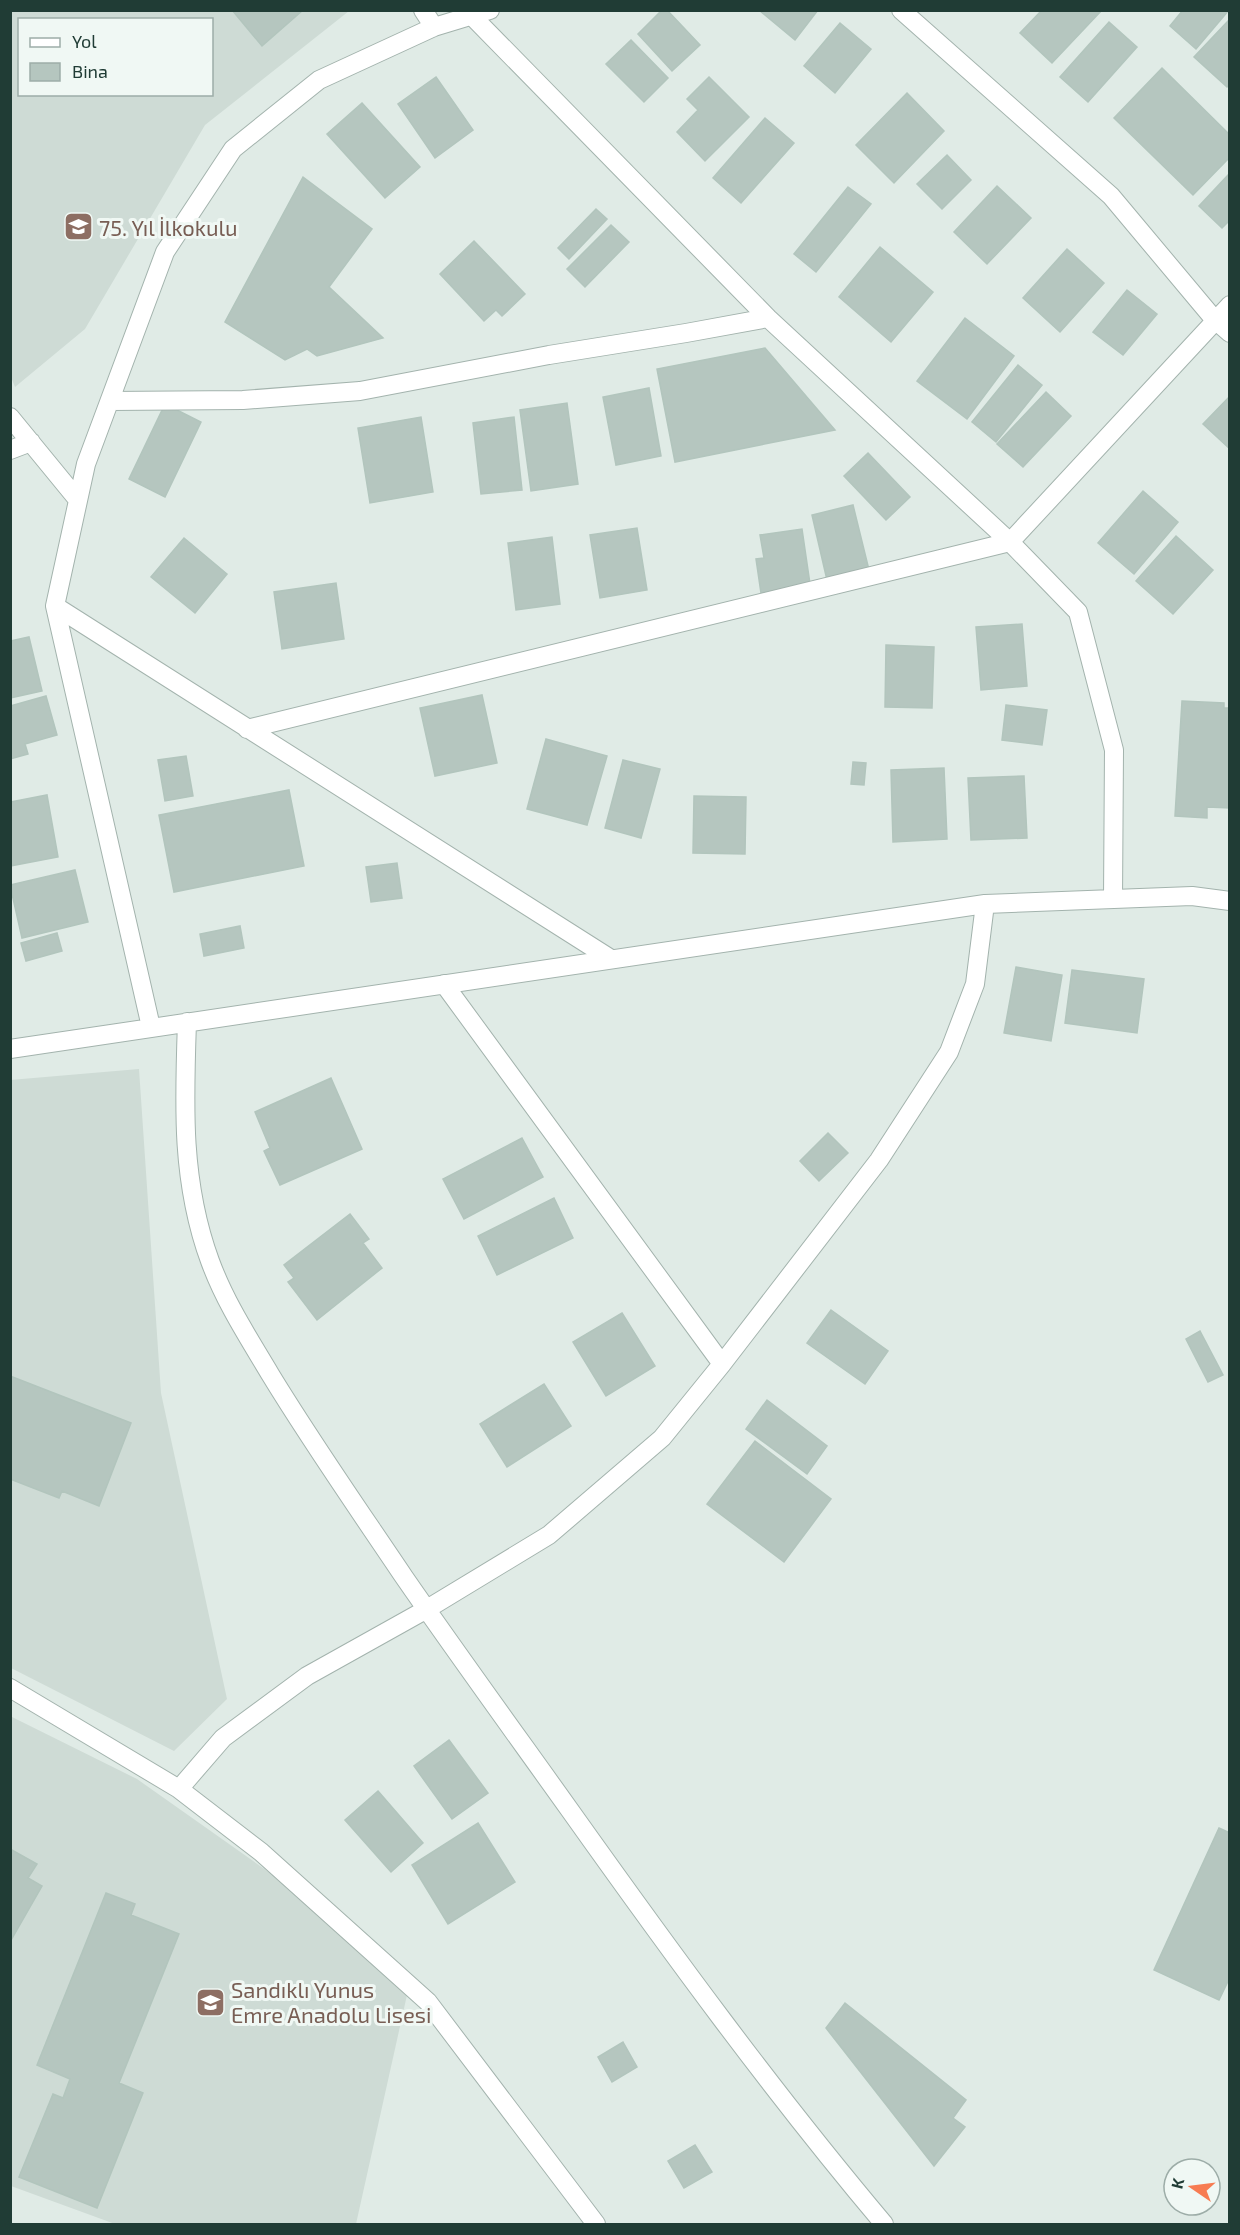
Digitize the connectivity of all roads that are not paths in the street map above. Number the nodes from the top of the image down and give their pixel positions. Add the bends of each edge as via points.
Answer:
1 (423, 10) edge
2 (490, 10) edge
3 (901, 10) edge
4 (472, 15) junction
5 (434, 27) junction
6 (1230, 305) edge
7 (768, 318) junction
8 (1214, 319) junction
9 (1230, 333) edge
10 (110, 400) junction
11 (10, 417) edge
12 (31, 442) junction
13 (10, 450) edge
14 (78, 500) junction
15 (1010, 542) junction
16 (55, 606) junction
17 (247, 729) junction
18 (1113, 899) junction
19 (1230, 901) edge
20 (985, 904) junction
21 (611, 959) junction
22 (444, 984) junction
23 (187, 1022) junction
24 (151, 1027) junction
25 (10, 1049) edge
26 (722, 1364) junction
27 (427, 1609) junction
28 (10, 1688) edge
29 (179, 1789) junction
30 (596, 2224) edge
31 (884, 2224) edge

1 - 5 street
2 - 4 street
3 - 8 street via 1111,196
4 - 5 street
4 - 7 street
5 - 10 street via 319,80 233,149 165,252
6 - 8 street
7 - 10 street via 360,391 243,400
7 - 15 street
8 - 9 street
8 - 15 street
10 - 14 street via 86,464
11 - 12 street
12 - 13 street
12 - 14 street
14 - 16 street
15 - 17 street
15 - 18 street via 1078,612 1114,750
16 - 17 street
16 - 24 street
17 - 21 street
18 - 19 street via 1192,896
18 - 20 street
20 - 21 street
20 - 26 street via 975,984 949,1052 879,1160
21 - 22 street
22 - 23 street
22 - 26 street
23 - 24 street
23 - 27 street via 185,1143 196,1214 227,1303 306,1433
24 - 25 street
26 - 27 street via 662,1438 549,1536
27 - 29 street via 307,1676 223,1738
27 - 31 street via 649,1920 812,2138
28 - 29 street
29 - 30 street via 261,1852 428,2002

